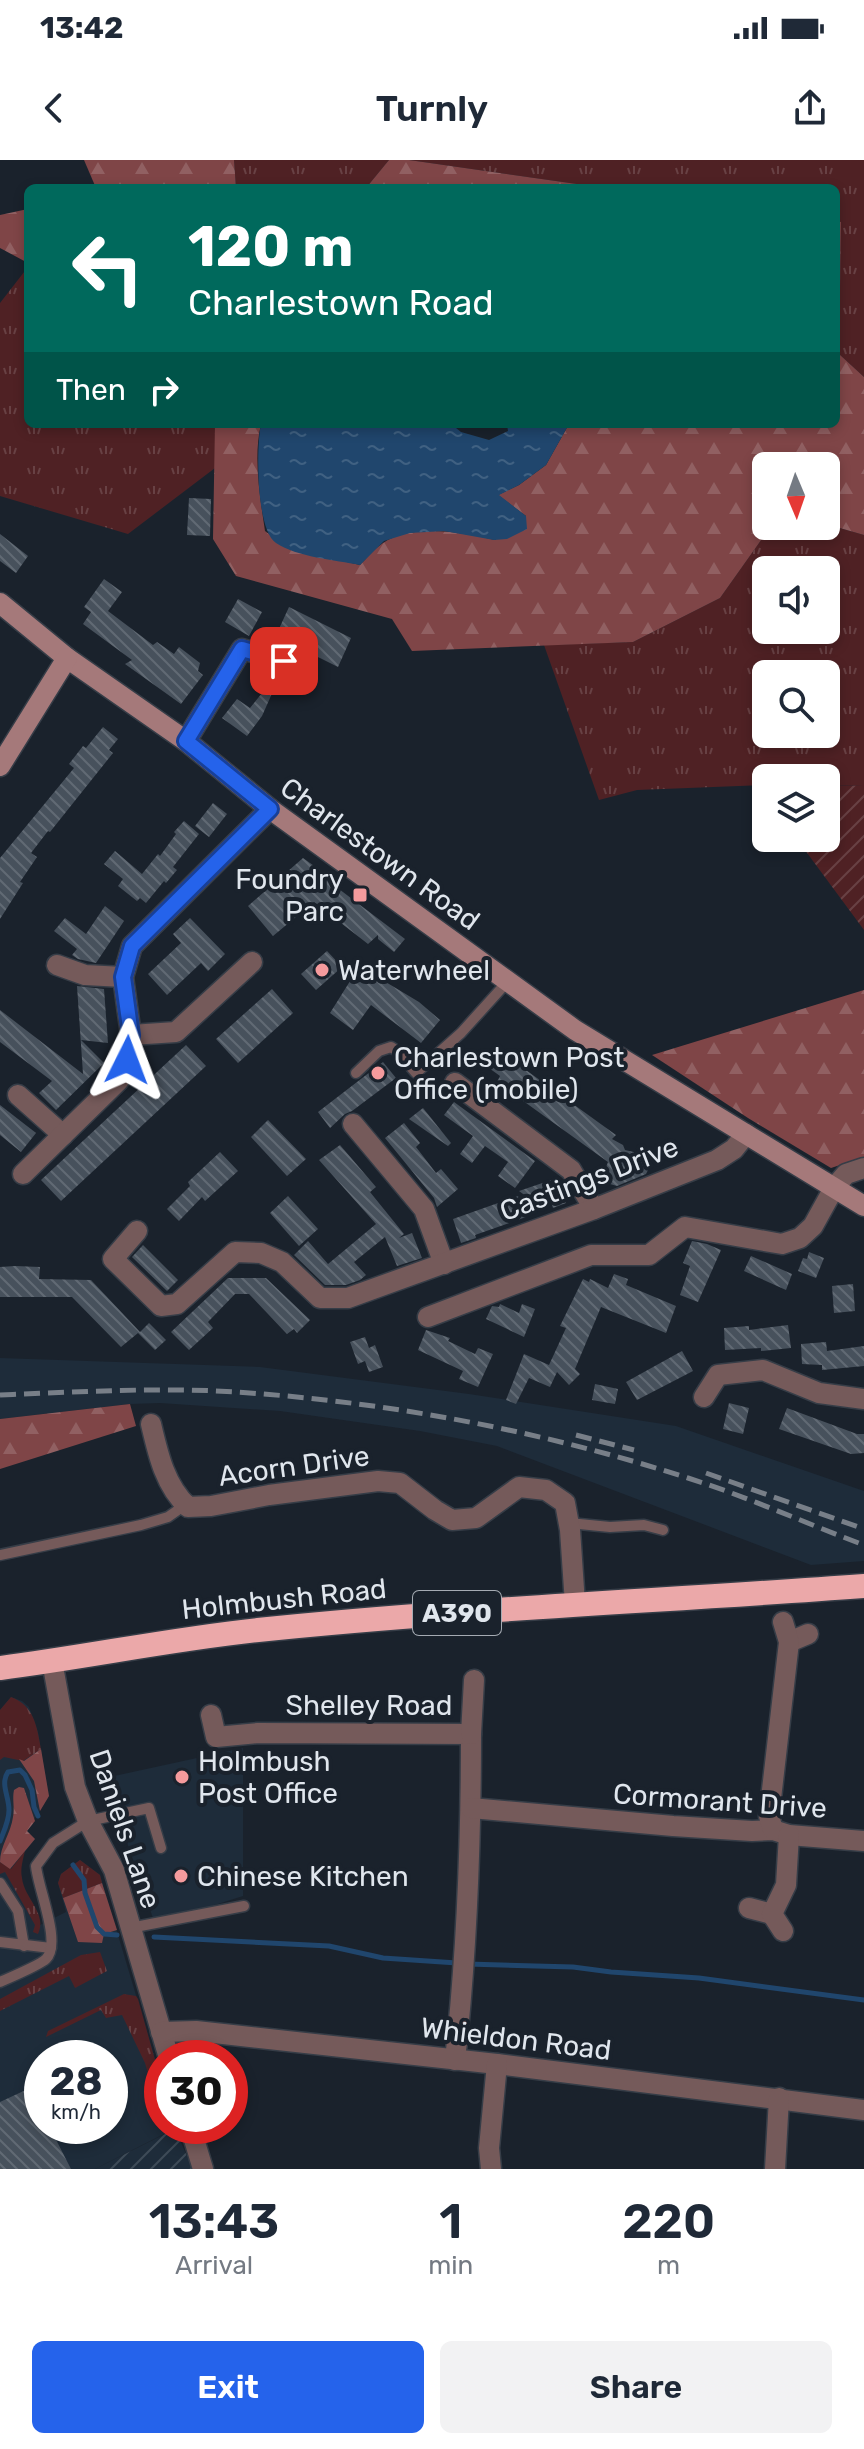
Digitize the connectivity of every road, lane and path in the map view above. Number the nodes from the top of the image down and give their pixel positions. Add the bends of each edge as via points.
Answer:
1 (0, 603) edge
2 (67, 658) junction
3 (284, 661) dead end
4 (186, 741) junction
5 (0, 766) edge
6 (270, 809) junction
7 (252, 962) dead end
8 (57, 965) dead end
9 (123, 977) junction
10 (508, 981) junction
11 (131, 1035) junction
12 (356, 1073) dead end
13 (455, 1083) dead end
14 (18, 1095) dead end
15 (353, 1124) dead end
16 (746, 1134) junction
17 (63, 1135) junction
18 (864, 1168) edge
19 (23, 1174) dead end
20 (834, 1188) junction
21 (864, 1206) edge
22 (594, 1209) junction
23 (137, 1231) dead end
24 (444, 1264) junction
25 (428, 1317) dead end
26 (704, 1397) dead end
27 (864, 1399) edge
28 (151, 1424) dead end
29 (185, 1505) junction
30 (569, 1523) junction
31 (663, 1530) dead end
32 (0, 1555) edge
33 (864, 1586) edge
34 (575, 1604) junction
35 (793, 1633) dead end
36 (52, 1661) junction
37 (0, 1668) edge
38 (474, 1680) dead end
39 (211, 1715) dead end
40 (471, 1734) junction
41 (471, 1808) junction
42 (88, 1821) junction
43 (781, 1832) junction
44 (864, 1841) edge
45 (161, 1848) dead end
46 (0, 1883) edge
47 (244, 1906) dead end
48 (749, 1908) dead end
49 (130, 1928) junction
50 (0, 1942) edge
51 (24, 1946) junction
52 (51, 1948) junction
53 (0, 1982) edge
54 (161, 2032) junction
55 (163, 2040) edge
56 (455, 2060) junction
57 (497, 2064) junction
58 (779, 2098) junction
59 (864, 2110) edge
60 (195, 2144) edge
61 (203, 2169) edge
62 (491, 2169) edge
63 (775, 2169) edge

1 - 2 street, Charlestown Road
2 - 4 street, Charlestown Road
2 - 5 street
3 - 4 street via 242,649
4 - 6 street, Charlestown Road
6 - 9 street via 132,946
6 - 10 street, Charlestown Road
7 - 11 street via 176,1032
8 - 9 street via 85,975
9 - 11 street
10 - 12 lane via 416,1073 391,1047
10 - 16 street, Charlestown Road via 575,1030
11 - 17 street via 119,1080
13 - 22 street via 571,1170
14 - 17 street
15 - 24 street via 424,1209
16 - 20 street, Charlestown Road
16 - 22 street, Castings Drive via 717,1160
17 - 19 street
18 - 20 street via 846,1174
20 - 21 street, Charlestown Road
20 - 25 street via 813,1226 782,1244 685,1227 649,1255 591,1255
22 - 24 street, Castings Drive
23 - 24 street, Castings Drive via 113,1259 161,1306 177,1304 235,1252 261,1253 282,1262 320,1298 348,1298
26 - 27 street via 718,1375 763,1370 819,1393
28 - 29 street, Acorn Drive via 160,1459 176,1497
29 - 30 street, Acorn Drive via 211,1506 378,1481 400,1483 452,1520 476,1518 519,1487 546,1490 565,1503
29 - 32 lane via 141,1525
30 - 31 lane
30 - 34 street, Acorn Drive
33 - 34 highway, Holmbush Road / A390
34 - 36 highway, Holmbush Road / A390 via 255,1630
35 - 43 street via 769,1816
36 - 37 highway, Holmbush Road / A390
36 - 42 street, Daniels Lane via 75,1787
38 - 40 street
39 - 40 street, Shelley Road via 216,1737
40 - 41 street, Shelley Road
41 - 43 street, Cormorant Drive
41 - 56 street, Shelley Road
42 - 45 lane via 149,1808
42 - 49 street, Daniels Lane via 114,1870
42 - 52 lane via 53,1843 36,1866
43 - 44 street, Cormorant Drive
43 - 48 street via 786,1885 778,1922
46 - 51 lane via 18,1911
47 - 49 lane
49 - 54 street, Daniels Lane
50 - 51 lane
51 - 52 lane
52 - 53 lane via 46,1959
54 - 55 street, Daniels Lane
54 - 56 street, Whieldon Road via 196,2031
56 - 57 street, Whieldon Road
57 - 58 street, Whieldon Road
57 - 62 street
58 - 59 street, Whieldon Road
58 - 63 street
60 - 61 street

